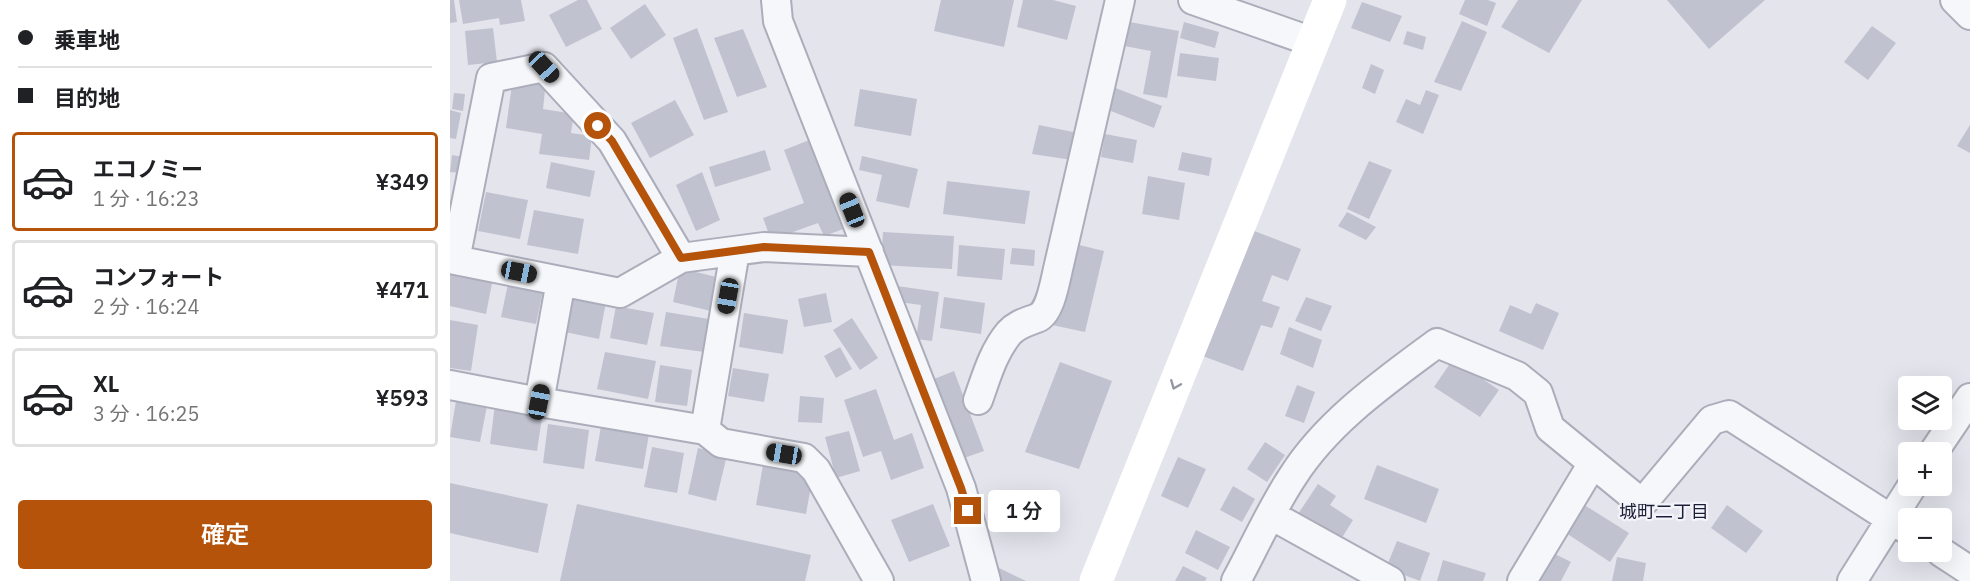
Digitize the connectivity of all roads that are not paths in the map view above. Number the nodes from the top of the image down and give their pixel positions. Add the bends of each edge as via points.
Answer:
1 (776, 0) edge
2 (1120, 0) edge
3 (1192, 0) edge
4 (1308, 0) edge
5 (1330, 0) edge
6 (1955, 0) edge
7 (1970, 15) edge
8 (1304, 38) junction
9 (735, 251) junction
10 (869, 252) junction
11 (681, 258) junction
12 (453, 259) edge
13 (561, 281) junction
14 (450, 385) edge
15 (1970, 398) edge
16 (978, 400) dead end
17 (539, 402) junction
18 (705, 430) junction
19 (1941, 442) edge
20 (1593, 463) junction
21 (1271, 515) junction
22 (1898, 523) edge
23 (1898, 525) edge
24 (1952, 559) edge
25 (1970, 571) edge
26 (879, 581) edge
27 (986, 581) edge
28 (1074, 581) edge
29 (1096, 581) edge
30 (1236, 581) edge
31 (1390, 581) edge
32 (1522, 581) edge
33 (1852, 581) edge

1 - 10 street via 778,21
2 - 16 street via 1046,312 1010,332 993,359
3 - 8 street
4 - 8 street
5 - 8 street
6 - 7 street
8 - 28 street
8 -> 29 street
9 - 10 street via 764,247
9 - 11 street
9 - 18 street
10 - 27 street via 961,488
11 - 12 street via 612,141 544,67 491,78
11 - 13 street via 620,293
12 - 13 street
13 - 17 street
14 - 17 street
15 - 19 street
17 - 18 street
18 - 26 street via 722,443 804,458 816,470
20 - 21 street via 1550,428 1538,393 1517,376 1437,343 1384,382 1327,433 1293,475
20 - 22 street via 1633,496 1645,500 1712,420 1729,414
20 - 32 street
21 - 30 street
21 - 31 street
23 - 33 street
24 - 25 street

